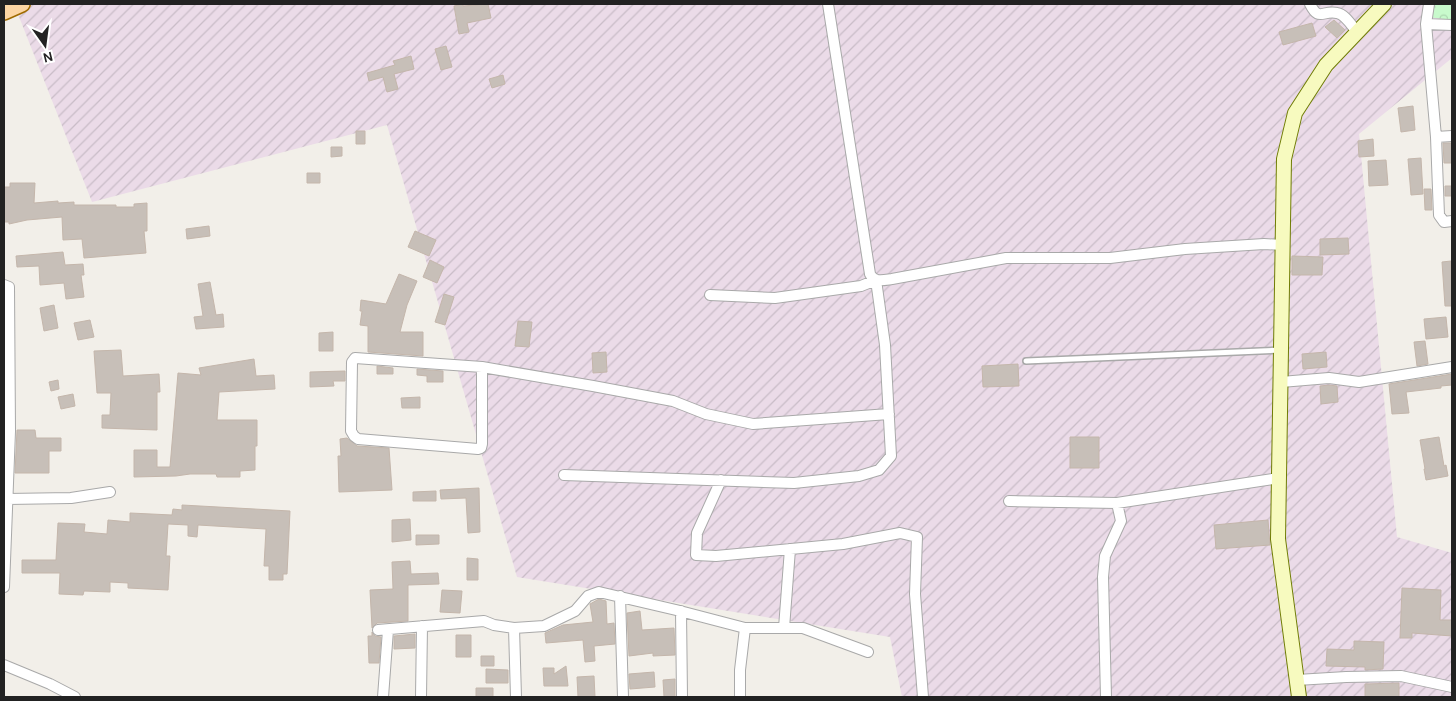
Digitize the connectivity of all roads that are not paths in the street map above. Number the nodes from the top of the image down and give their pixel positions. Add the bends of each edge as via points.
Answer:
1 (22, 4) edge
2 (828, 4) edge
3 (1310, 4) edge
4 (1384, 4) edge
5 (1429, 4) edge
6 (4, 12) edge
7 (1426, 24) junction
8 (1452, 25) edge
9 (1357, 32) junction
10 (1452, 136) edge
11 (1436, 137) junction
12 (1452, 221) edge
13 (1283, 245) junction
14 (876, 280) junction
15 (4, 285) edge
16 (710, 295) dead end
17 (1281, 350) junction
18 (1026, 361) dead end
19 (482, 367) junction
20 (1452, 367) edge
21 (1281, 382) junction
22 (889, 414) junction
23 (564, 475) dead end
24 (1279, 478) junction
25 (721, 480) junction
26 (110, 492) dead end
27 (7, 499) junction
28 (1009, 501) dead end
29 (1116, 503) junction
30 (790, 549) junction
31 (4, 587) edge
32 (620, 596) junction
33 (681, 611) junction
34 (422, 626) junction
35 (514, 628) junction
36 (745, 628) junction
37 (784, 628) junction
38 (868, 652) dead end
39 (4, 665) edge
40 (1297, 680) junction
41 (1452, 687) edge
42 (73, 697) edge
43 (384, 697) edge
44 (421, 697) edge
45 (516, 697) edge
46 (623, 697) edge
47 (682, 697) edge
48 (740, 697) edge
49 (923, 697) edge
50 (1106, 697) edge
51 (1299, 697) edge

1 - 6 main road
2 - 14 street via 870,274
3 - 9 street via 1320,15 1336,12 1342,15
4 - 9 street
5 - 7 street
7 - 8 street
7 - 11 street
9 - 13 street via 1326,65 1295,113 1284,159
10 - 11 street
11 - 12 street via 1439,215 1444,222
13 - 14 street via 1186,249 1110,258 1006,258
13 - 17 street
14 - 16 street via 861,286 775,298
14 - 22 street via 885,345
15 - 27 street via 9,287
17 - 18 lane
17 - 21 street
19 - 19 street via 352,359 351,431 358,439 481,448
19 - 22 street via 673,401 706,414 753,424
20 - 21 street via 1359,382 1329,378
21 - 24 street
22 - 25 street via 892,456 879,470 859,476 794,483
23 - 25 street
24 - 29 street
24 - 40 street via 1278,539
25 - 30 street via 697,533 696,556
26 - 27 street via 71,498
27 - 31 street
28 - 29 street
29 - 50 street via 1121,522 1105,556 1103,577
30 - 37 street
30 - 49 street via 843,544 900,533 917,537 915,594
32 - 33 street
32 - 35 street via 599,592 588,596 575,611 544,626
32 - 46 street
33 - 36 street
33 - 47 street
34 - 35 street via 484,621
34 - 43 street via 383,630
34 - 44 street
35 - 45 street
36 - 37 street
36 - 48 street
37 - 38 street via 803,628
39 - 42 street
40 - 41 street via 1401,676
40 - 51 street

